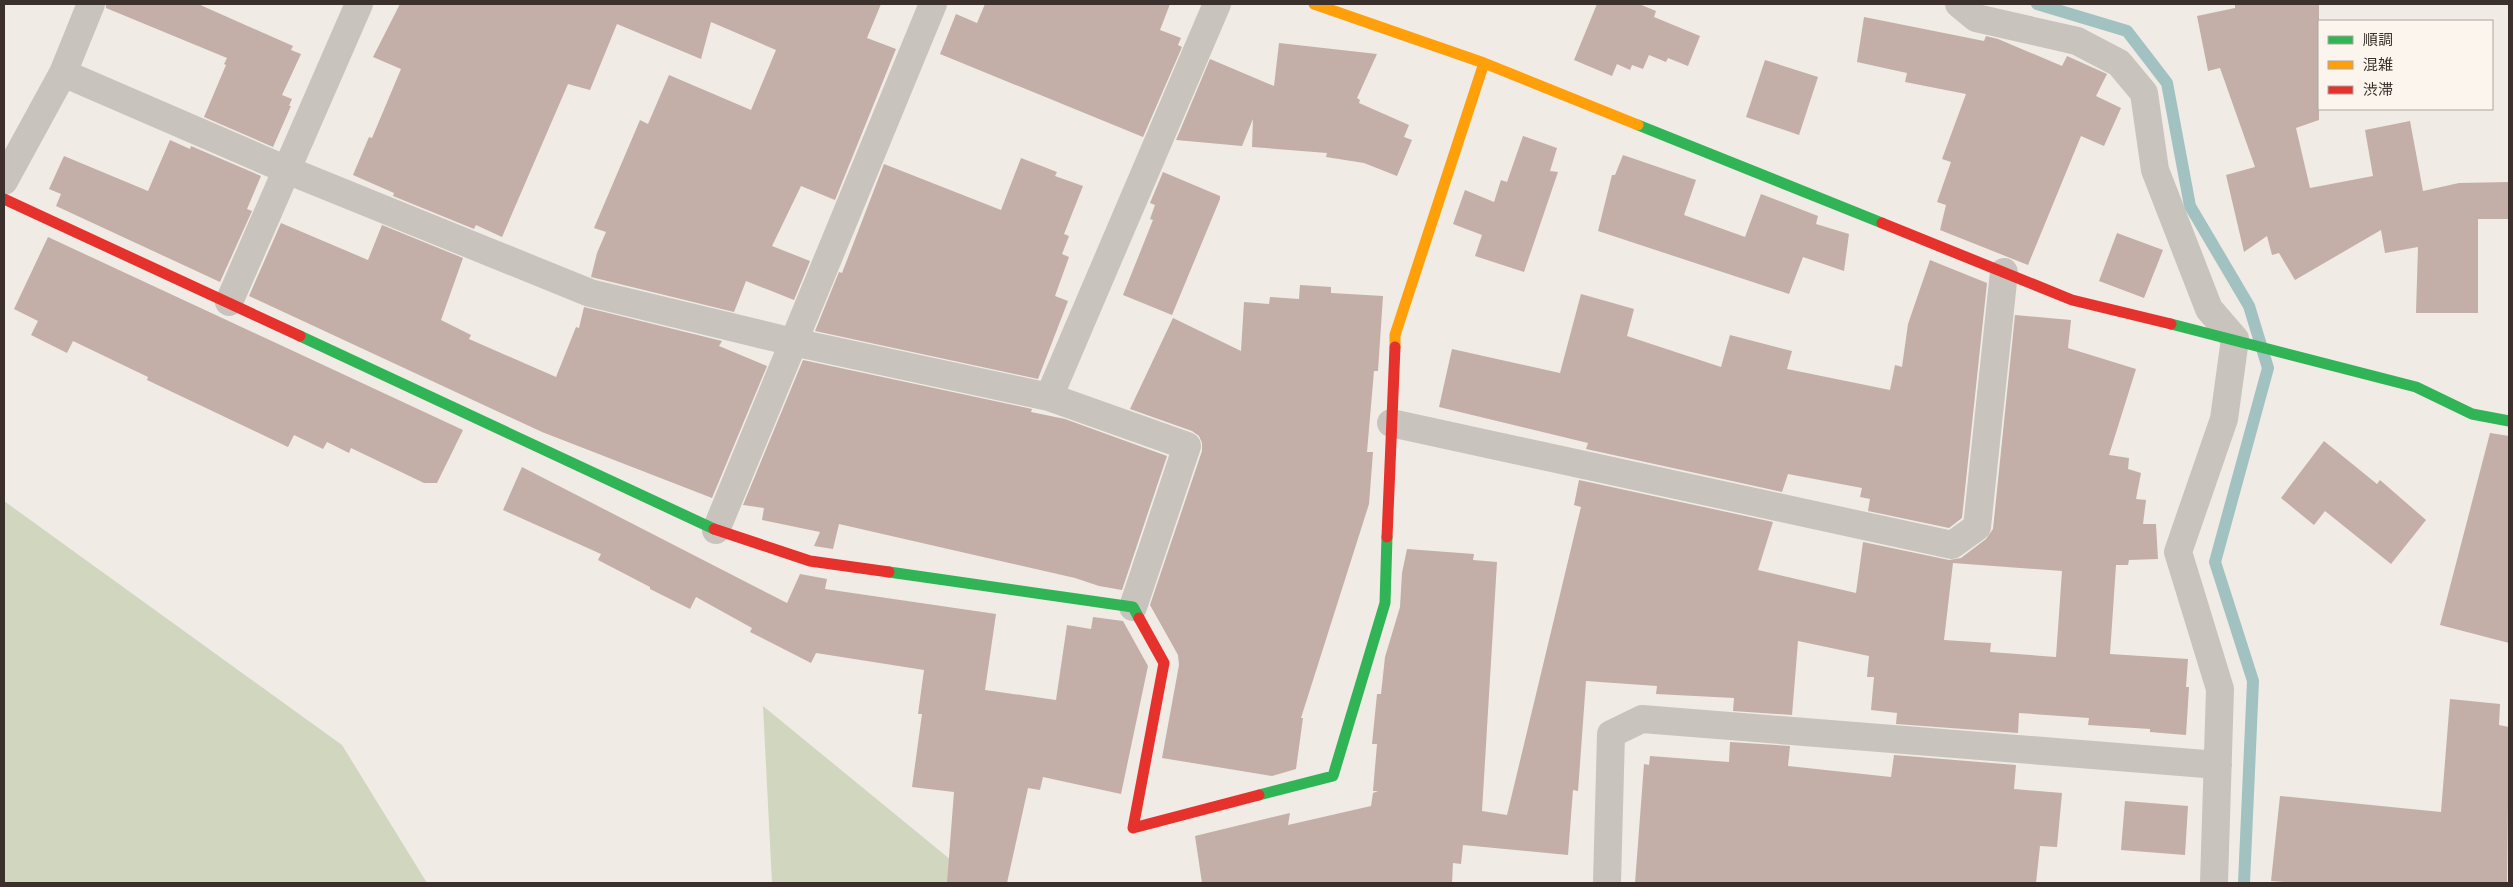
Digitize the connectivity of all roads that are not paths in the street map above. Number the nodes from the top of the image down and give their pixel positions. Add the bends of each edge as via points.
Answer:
1 (91, 4) edge
2 (359, 4) edge
3 (933, 4) edge
4 (1217, 4) edge
5 (1314, 4) edge
6 (1959, 4) edge
7 (1484, 63) junction
8 (63, 73) junction
9 (287, 170) junction
10 (4, 181) edge
11 (4, 199) edge
12 (2004, 272) junction
13 (229, 302) junction
14 (2239, 340) junction
15 (794, 342) junction
16 (1049, 397) junction
17 (2509, 421) edge
18 (1391, 423) junction
19 (716, 530) junction
20 (1133, 607) junction
21 (2218, 765) junction
22 (1607, 883) edge
23 (2214, 883) edge

1 - 8 street
2 - 9 street
3 - 15 street
4 - 16 street
5 - 7 street
6 - 14 street via 1976,18 2077,41 2119,63 2144,93 2155,170 2209,309
7 - 12 street
7 - 18 street via 1395,336
8 - 9 street
8 - 10 street
9 - 13 street
9 - 15 street via 590,293
11 - 13 street
12 - 14 street via 2072,300
12 - 18 street via 1977,527 1952,545
13 - 19 street
14 - 17 street via 2416,387 2472,414
14 - 21 street via 2224,419 2178,552 2220,689
15 - 16 street
15 - 19 street
16 - 20 street via 1187,446
18 - 20 street via 1386,603 1333,776 1132,828 1164,663
19 - 20 street via 810,561
21 - 22 street via 1642,719 1611,734
21 - 23 street

